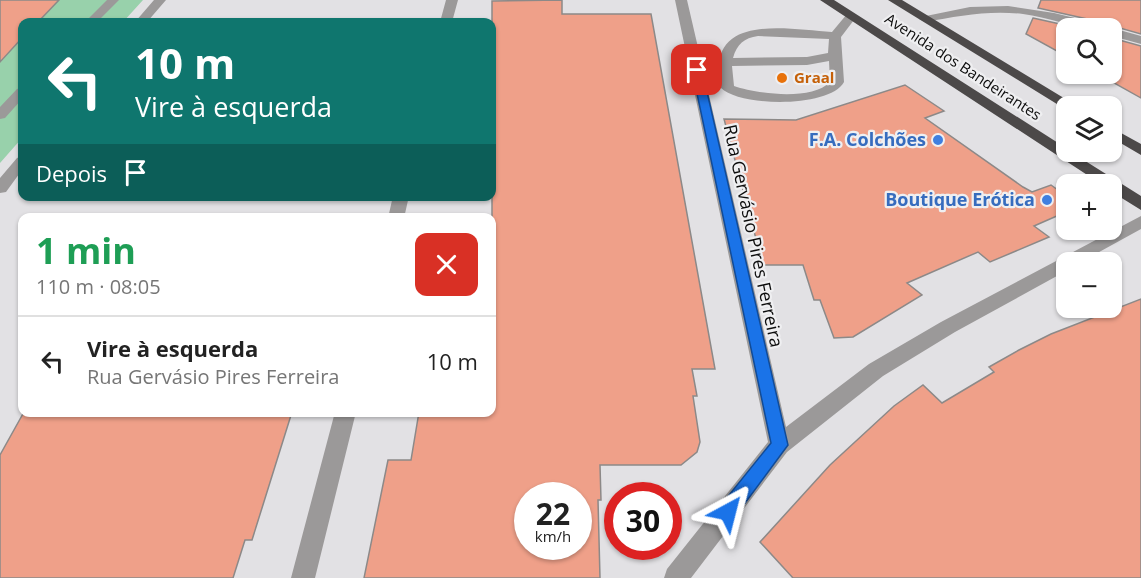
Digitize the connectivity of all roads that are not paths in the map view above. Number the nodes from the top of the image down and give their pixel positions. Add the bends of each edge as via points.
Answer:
1 (113, 0) edge
2 (160, 0) edge
3 (452, 0) edge
4 (681, 0) edge
5 (826, 0) edge
6 (894, 0) edge
7 (851, 16) junction
8 (96, 18) edge
9 (144, 18) edge
10 (447, 18) edge
11 (1064, 18) edge
12 (925, 19) junction
13 (1122, 35) edge
14 (835, 36) junction
15 (1141, 40) edge
16 (834, 56) junction
17 (724, 62) junction
18 (18, 96) edge
19 (1056, 98) edge
20 (0, 115) edge
21 (1122, 138) edge
22 (1141, 150) edge
23 (18, 167) edge
24 (1094, 174) edge
25 (0, 188) edge
26 (1122, 192) edge
27 (1141, 204) edge
28 (1141, 222) edge
29 (345, 417) edge
30 (779, 445) junction
31 (303, 578) edge
32 (676, 578) edge

1 - 8 street
2 - 9 street
3 - 10 street
4 - 30 street, Rua Gervásio Pires Ferreira
5 - 7 highway, Avenida dos Bandeirantes
6 - 12 highway, Avenida dos Bandeirantes
7 - 14 street
7 - 24 highway, Avenida dos Bandeirantes
11 - 12 street via 1005,9
12 - 19 highway, Avenida dos Bandeirantes
13 - 15 street
14 - 16 street
14 - 17 street via 747,34 734,42
16 - 17 street via 807,61
16 - 17 street via 838,76 836,85 828,92 786,97 739,94 728,88
18 - 20 street
21 - 22 highway
23 - 25 street
26 - 27 highway, Avenida dos Bandeirantes
28 - 30 street via 876,370
29 - 31 street
30 - 32 street

